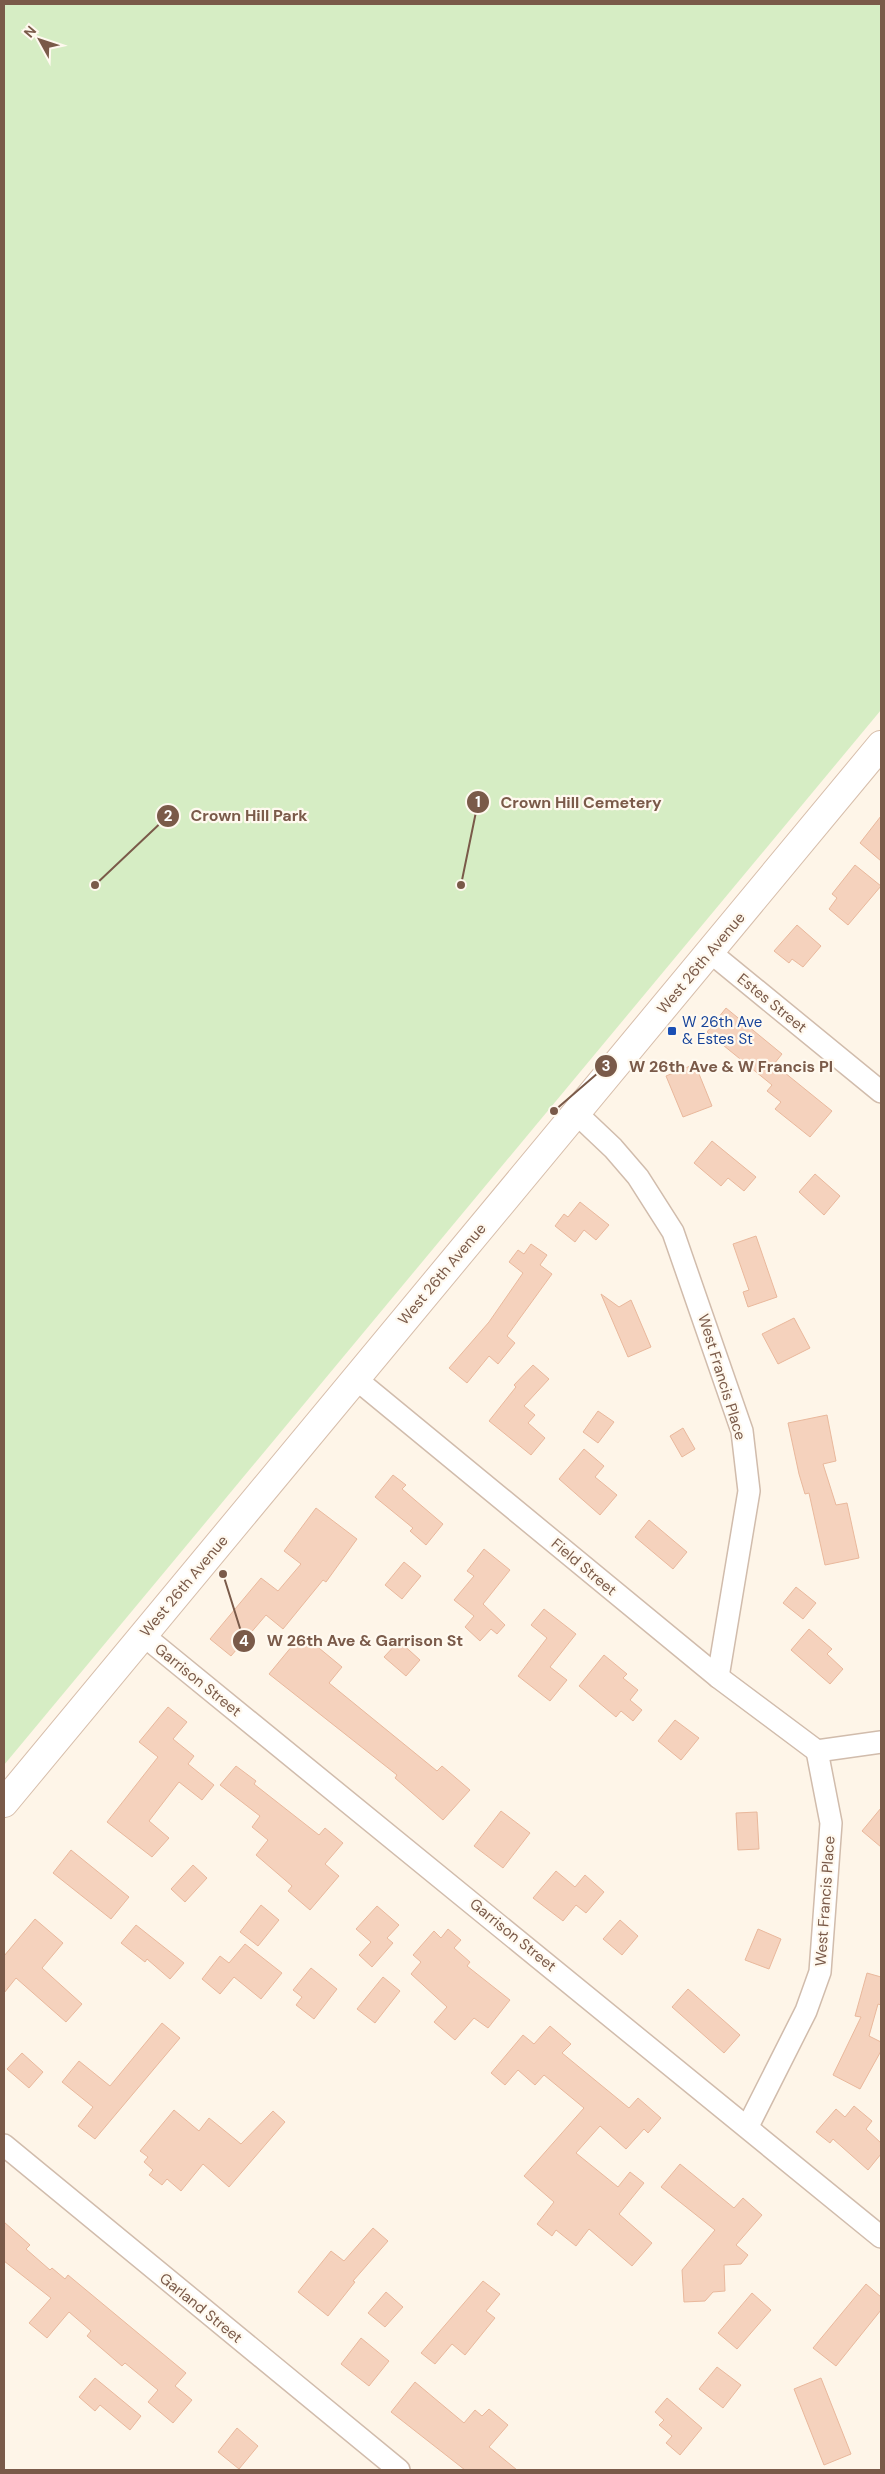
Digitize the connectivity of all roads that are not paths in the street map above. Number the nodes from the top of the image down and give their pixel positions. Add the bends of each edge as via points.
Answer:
1 (881, 746) edge
2 (710, 952) junction
3 (881, 1092) edge
4 (576, 1113) junction
5 (356, 1379) junction
6 (143, 1635) junction
7 (718, 1678) junction
8 (881, 1742) edge
9 (816, 1750) junction
10 (4, 1803) edge
11 (748, 2126) junction
12 (4, 2145) edge
13 (881, 2237) edge
14 (399, 2470) edge

1 - 2 street, West 26th Avenue
2 - 3 street, Estes Street
2 - 4 street, West 26th Avenue
4 - 5 street, West 26th Avenue
4 - 7 street, West Francis Place via 638,1177 673,1232 742,1431 749,1491
5 - 6 street, West 26th Avenue
5 - 7 street, Field Street
6 - 10 street, West 26th Avenue
6 - 11 street, Garrison Street
7 - 9 street, Field Street
8 - 9 street
9 - 11 street, West Francis Place via 831,1823 820,1972 806,2011
11 - 13 street, Garrison Street
12 - 14 street, Garland Street

